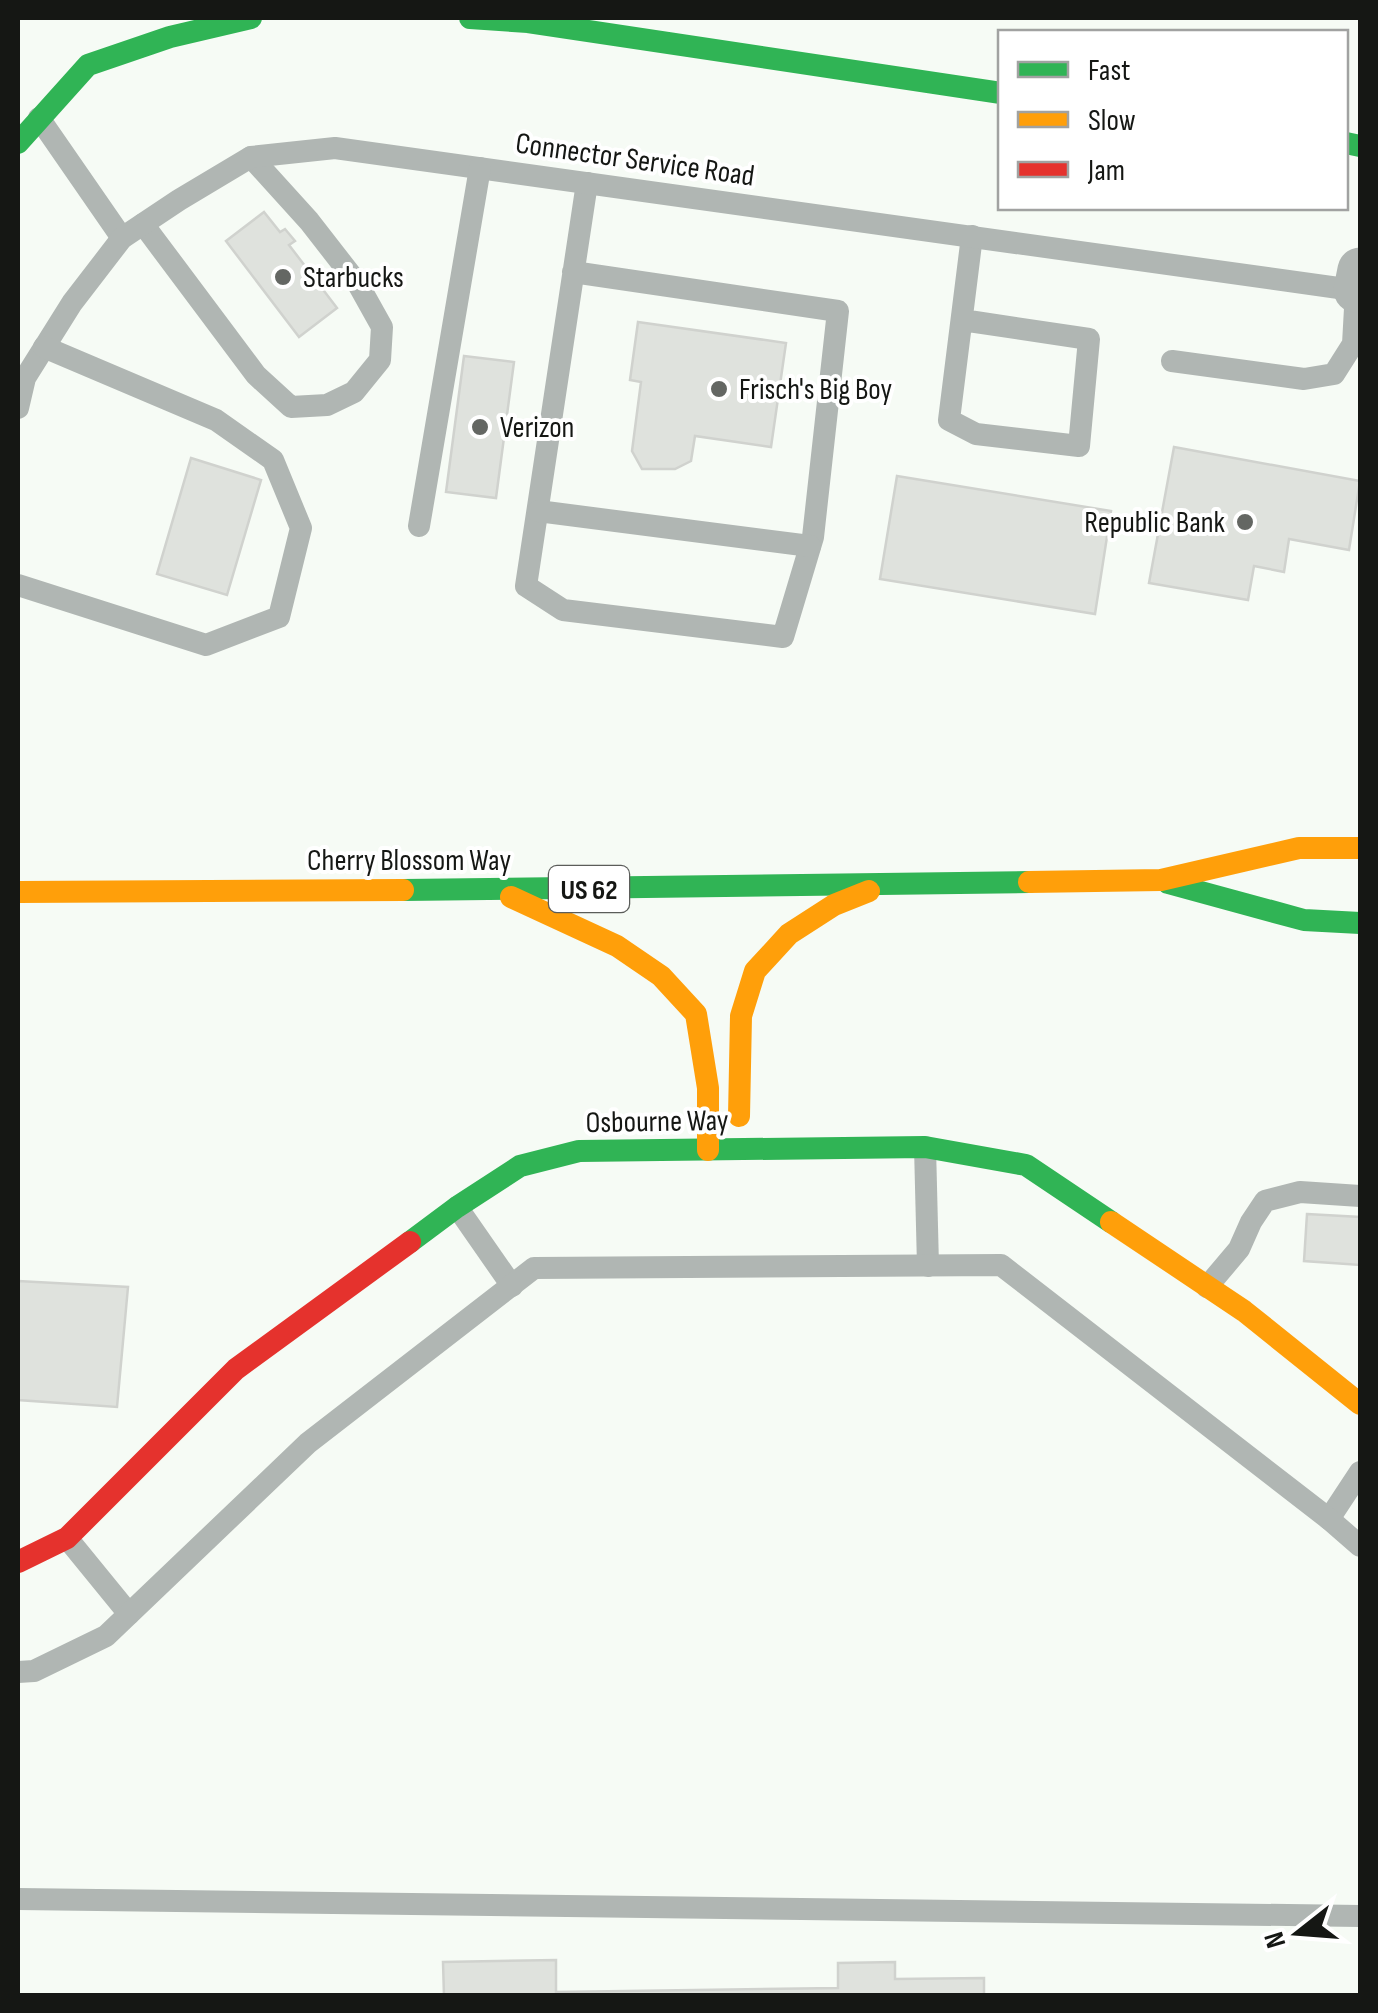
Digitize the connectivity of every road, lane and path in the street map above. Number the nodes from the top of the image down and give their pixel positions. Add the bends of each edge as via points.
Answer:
1 (251, 18) edge
2 (470, 18) edge
3 (567, 23) edge
4 (998, 93) edge
5 (25, 120) edge
6 (251, 156) junction
7 (480, 168) junction
8 (587, 183) junction
9 (143, 224) junction
10 (972, 236) junction
11 (122, 238) junction
12 (573, 272) junction
13 (1359, 284) edge
14 (962, 320) junction
15 (44, 347) junction
16 (1172, 361) dead end
17 (18, 408) edge
18 (538, 511) junction
19 (420, 526) dead end
20 (810, 546) junction
21 (18, 585) edge
22 (1360, 848) edge
23 (1161, 880) junction
24 (884, 886) junction
25 (494, 890) junction
26 (18, 892) edge
27 (1360, 923) edge
28 (925, 1146) junction
29 (739, 1149) junction
30 (708, 1150) junction
31 (1360, 1196) edge
32 (457, 1208) junction
33 (928, 1266) junction
34 (512, 1286) junction
35 (1207, 1287) junction
36 (1360, 1404) edge
37 (1360, 1472) edge
38 (1329, 1519) junction
39 (67, 1538) junction
40 (1360, 1546) edge
41 (18, 1562) edge
42 (129, 1614) junction
43 (18, 1672) edge
44 (18, 1899) edge
45 (1360, 1916) edge

1 - 5 main road via 88,65
2 - 3 main road
3 - 4 main road
5 - 11 lane
6 - 7 lane, Connector Service Road via 335,148
6 - 9 lane, Connector Service Road
6 - 9 lane via 358,284 382,327 380,360 354,392 327,405 291,408 256,375
7 - 8 lane, Connector Service Road
7 - 19 lane
8 - 10 lane, Connector Service Road
8 - 12 lane
9 - 11 lane, Connector Service Road
10 - 13 lane, Connector Service Road
10 - 14 lane
11 - 15 lane, Connector Service Road
12 - 18 lane
12 - 20 lane via 838,310
13 - 16 lane via 1353,344 1334,374 1304,379
14 - 14 lane via 949,420 976,434 1079,446 1088,339
15 - 17 lane, Connector Service Road via 24,378
15 - 21 lane via 216,420 259,450 273,460 302,528 280,617 206,645
18 - 20 lane
18 - 20 lane via 526,586 563,610 782,636
22 - 23 main road, Cherry Blossom Way / US 62 via 1299,848
23 - 24 main road, Cherry Blossom Way / US 62
23 - 27 main road, Cherry Blossom Way / US 62 via 1304,920
24 - 25 main road, Cherry Blossom Way / US 62
24 - 29 main road via 834,905 789,934 755,971 740,1016
25 - 26 main road, Cherry Blossom Way / US 62
25 - 30 main road via 617,946 661,976 696,1014 708,1088
28 - 29 main road, Osbourne Way
28 - 33 lane
28 - 35 main road, Osbourne Way via 1026,1164
29 - 30 main road, Osbourne Way
30 - 32 main road, Osbourne Way via 579,1151 520,1166
31 - 35 lane via 1300,1192 1265,1201 1239,1249
32 - 34 lane
32 - 39 main road, Osbourne Way via 236,1369
33 - 34 lane via 534,1268
33 - 38 lane via 1001,1265
34 - 42 lane via 308,1443
35 - 36 main road, Osbourne Way
37 - 38 lane
38 - 40 lane
39 - 41 main road, Osbourne Way
39 - 42 lane
42 - 43 lane via 106,1636 34,1671
44 - 45 lane

